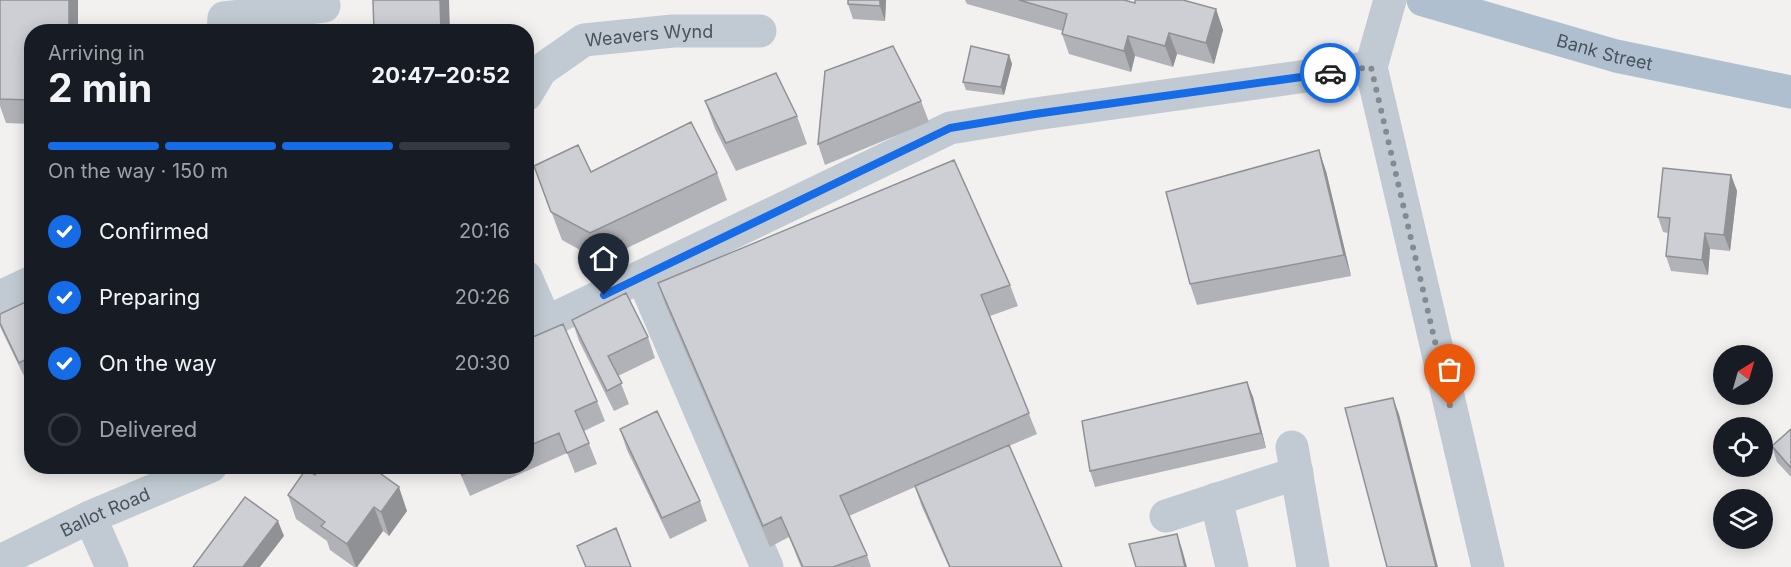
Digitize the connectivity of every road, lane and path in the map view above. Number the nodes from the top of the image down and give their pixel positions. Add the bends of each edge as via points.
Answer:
1 (323, 0) edge
2 (1390, 0) edge
3 (1423, 0) edge
4 (224, 24) edge
5 (760, 31) dead end
6 (1371, 67) junction
7 (534, 82) edge
8 (1791, 92) edge
9 (642, 276) junction
10 (24, 286) edge
11 (0, 297) edge
12 (536, 327) edge
13 (192, 474) edge
14 (1216, 499) junction
15 (1166, 516) dead end
16 (90, 517) junction
17 (0, 561) edge
18 (112, 567) edge
19 (767, 567) edge
20 (1232, 567) edge
21 (1313, 567) edge
22 (1488, 567) edge

1 - 4 street via 324,6 224,18
2 - 6 street
3 - 8 main road, Bank Street via 1616,56
5 - 7 street, Weavers Wynd via 673,31 584,40 541,70
6 - 9 street via 950,128
6 - 22 street
9 - 12 street
9 - 19 street
10 - 11 street
13 - 16 street, Ballot Road
14 - 15 street
14 - 20 street
14 - 21 street via 1294,460
16 - 17 street, Ballot Road
16 - 18 street

